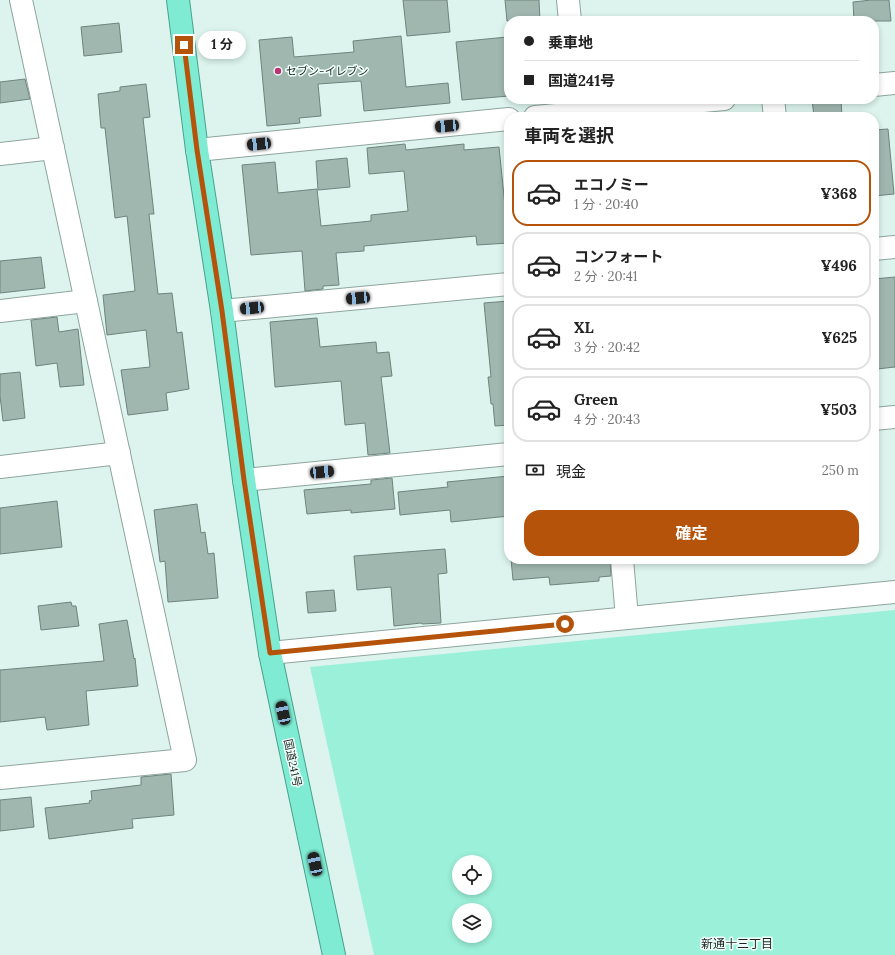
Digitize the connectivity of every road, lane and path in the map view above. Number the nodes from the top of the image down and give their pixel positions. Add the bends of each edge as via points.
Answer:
1 (21, 0) edge
2 (178, 0) edge
3 (568, 0) edge
4 (570, 16) edge
5 (895, 83) edge
6 (879, 85) edge
7 (658, 104) edge
8 (578, 110) edge
9 (566, 112) edge
10 (504, 120) edge
11 (53, 148) junction
12 (197, 150) junction
13 (0, 154) edge
14 (895, 247) edge
15 (879, 249) edge
16 (504, 284) edge
17 (86, 301) junction
18 (0, 311) edge
19 (222, 311) junction
20 (895, 417) edge
21 (879, 419) edge
22 (119, 453) junction
23 (504, 454) edge
24 (0, 467) edge
25 (244, 480) junction
26 (623, 564) edge
27 (895, 592) edge
28 (628, 618) junction
29 (270, 653) junction
30 (0, 778) edge
31 (334, 955) edge

1 - 11 street
2 - 12 highway, 国道241号
3 - 4 street
5 - 6 street
7 - 8 street
8 - 9 street
10 - 12 street
11 - 13 street
11 - 17 street
12 - 19 highway, 国道241号
14 - 15 street
16 - 19 street
17 - 18 street
17 - 22 street
19 - 25 highway, 国道241号
20 - 21 street
22 - 24 street
22 - 30 street via 185,760
23 - 25 street
25 - 29 highway, 国道241号
26 - 28 street
27 - 28 street
28 - 29 street
29 - 31 highway, 国道241号

